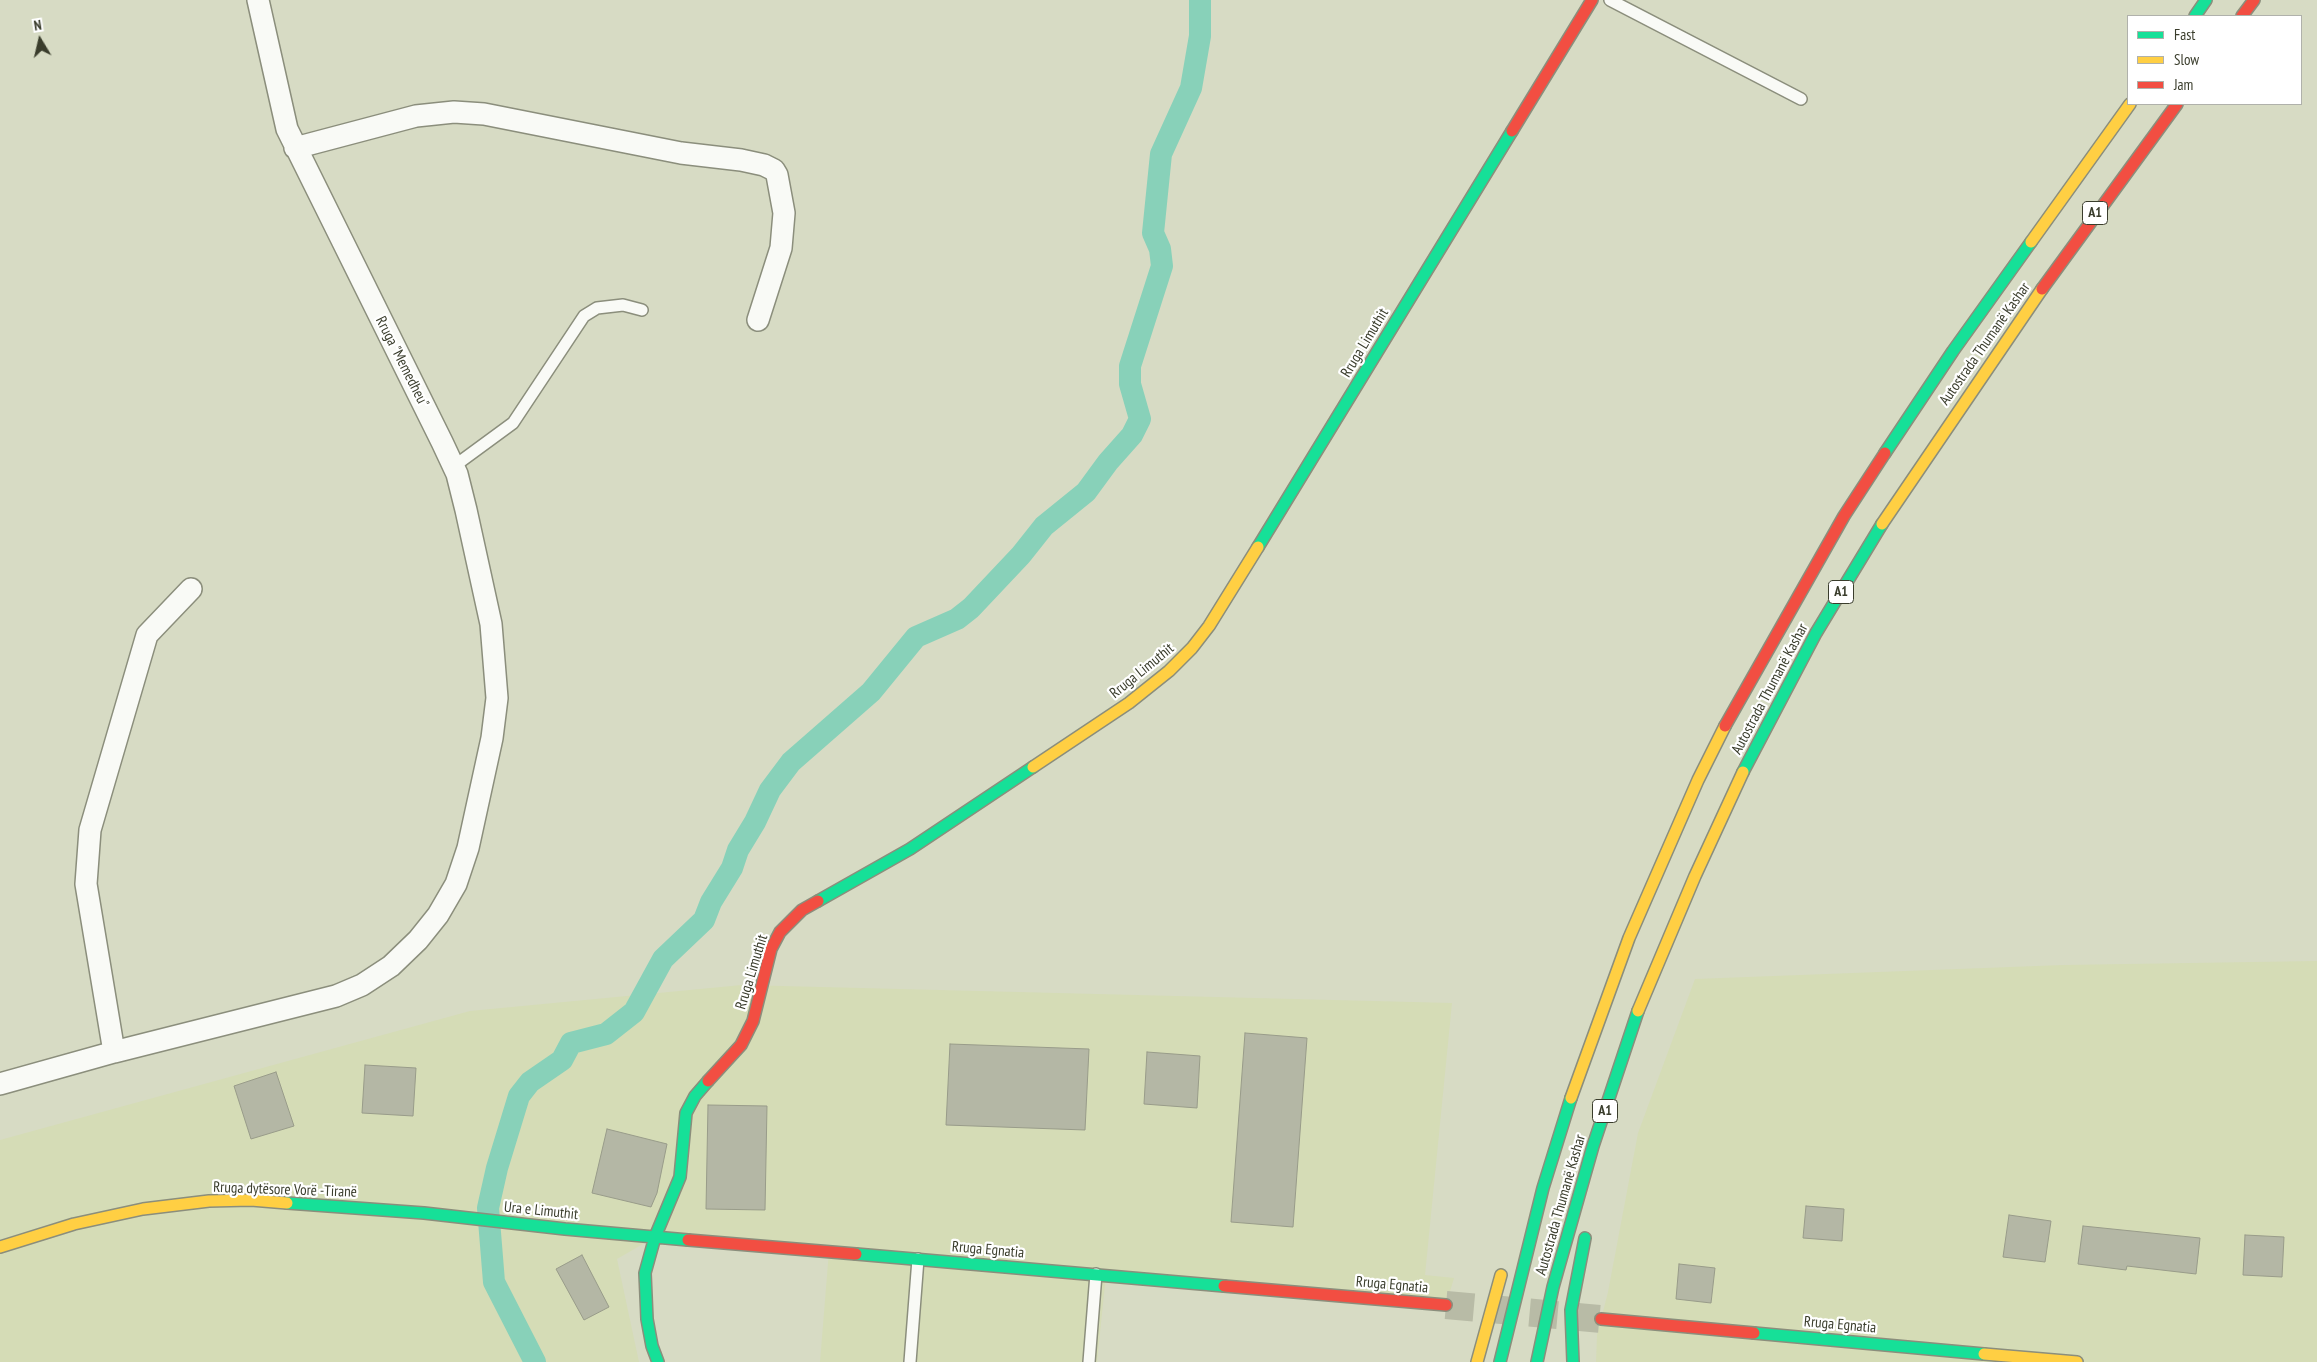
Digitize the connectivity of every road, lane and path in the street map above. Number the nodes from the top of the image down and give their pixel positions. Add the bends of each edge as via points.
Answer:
1 (258, 0) edge
2 (1592, 0) edge
3 (1610, 0) edge
4 (2206, 0) edge
5 (2255, 0) edge
6 (2196, 15) edge
7 (2243, 15) edge
8 (2247, 15) edge
9 (1801, 99) dead end
10 (2129, 105) edge
11 (2175, 105) edge
12 (296, 148) junction
13 (642, 310) dead end
14 (758, 320) dead end
15 (453, 467) junction
16 (1818, 562) junction
17 (191, 589) dead end
18 (1741, 673) dead end
19 (114, 1052) junction
20 (0, 1084) edge
21 (424, 1213) joint
22 (1587, 1229) dead end
23 (655, 1237) junction
24 (0, 1247) edge
25 (918, 1259) junction
26 (1504, 1264) dead end
27 (1096, 1274) junction
28 (1446, 1305) tunnel mouth
29 (1601, 1319) tunnel mouth
30 (658, 1362) edge
31 (910, 1362) edge
32 (1089, 1362) edge
33 (1477, 1362) edge
34 (1500, 1362) edge
35 (1537, 1362) edge
36 (1573, 1362) edge
37 (2077, 1362) edge

1 - 12 street, Rruga "Memedheu" via 287,129
2 - 23 main road, Rruga Limuthit via 1214,618 1192,648 1129,702 910,849 802,910 780,932 771,949 753,1021 740,1045 696,1096 686,1113 680,1177
3 - 9 lane
4 - 6 main road
5 - 7 main road
5 - 8 main road
10 - 16 main road, Autostrada Thumanë Kashar / A1 via 1953,351 1870,476
11 - 35 main road, Autostrada Thumanë Kashar / A1 via 2074,242 1900,496 1816,633 1750,757 1638,1010 1593,1146 1553,1287
12 - 14 street via 416,116 461,112 510,118 681,153 764,165 777,175 784,213 780,248
12 - 15 street, Rruga "Memedheu"
13 - 15 lane via 623,305 597,308 584,316 513,423
15 - 19 street, Rruga "Memedheu" via 466,510 491,624 497,698 492,738 468,848 456,884 418,940 391,966 362,985 336,996
16 - 18 main road
16 - 34 main road, Autostrada Thumanë Kashar / A1 via 1737,703 1698,780 1629,938 1578,1074 1546,1179
17 - 19 street via 147,635 90,830 86,884
19 - 20 street, Rruga "Memedheu"
21 - 23 main road, Ura e Limuthit
21 - 24 main road, Rruga dytësore Vorë -Tiranë via 251,1200 201,1202 143,1208 74,1224
22 - 36 main road via 1571,1310
23 - 25 main road, Rruga Egnatia
23 - 30 main road via 644,1290 652,1346
25 - 27 main road, Rruga Egnatia
25 - 31 lane
26 - 33 main road
27 - 28 main road, Rruga Egnatia
27 - 32 lane
29 - 37 main road, Rruga Egnatia

